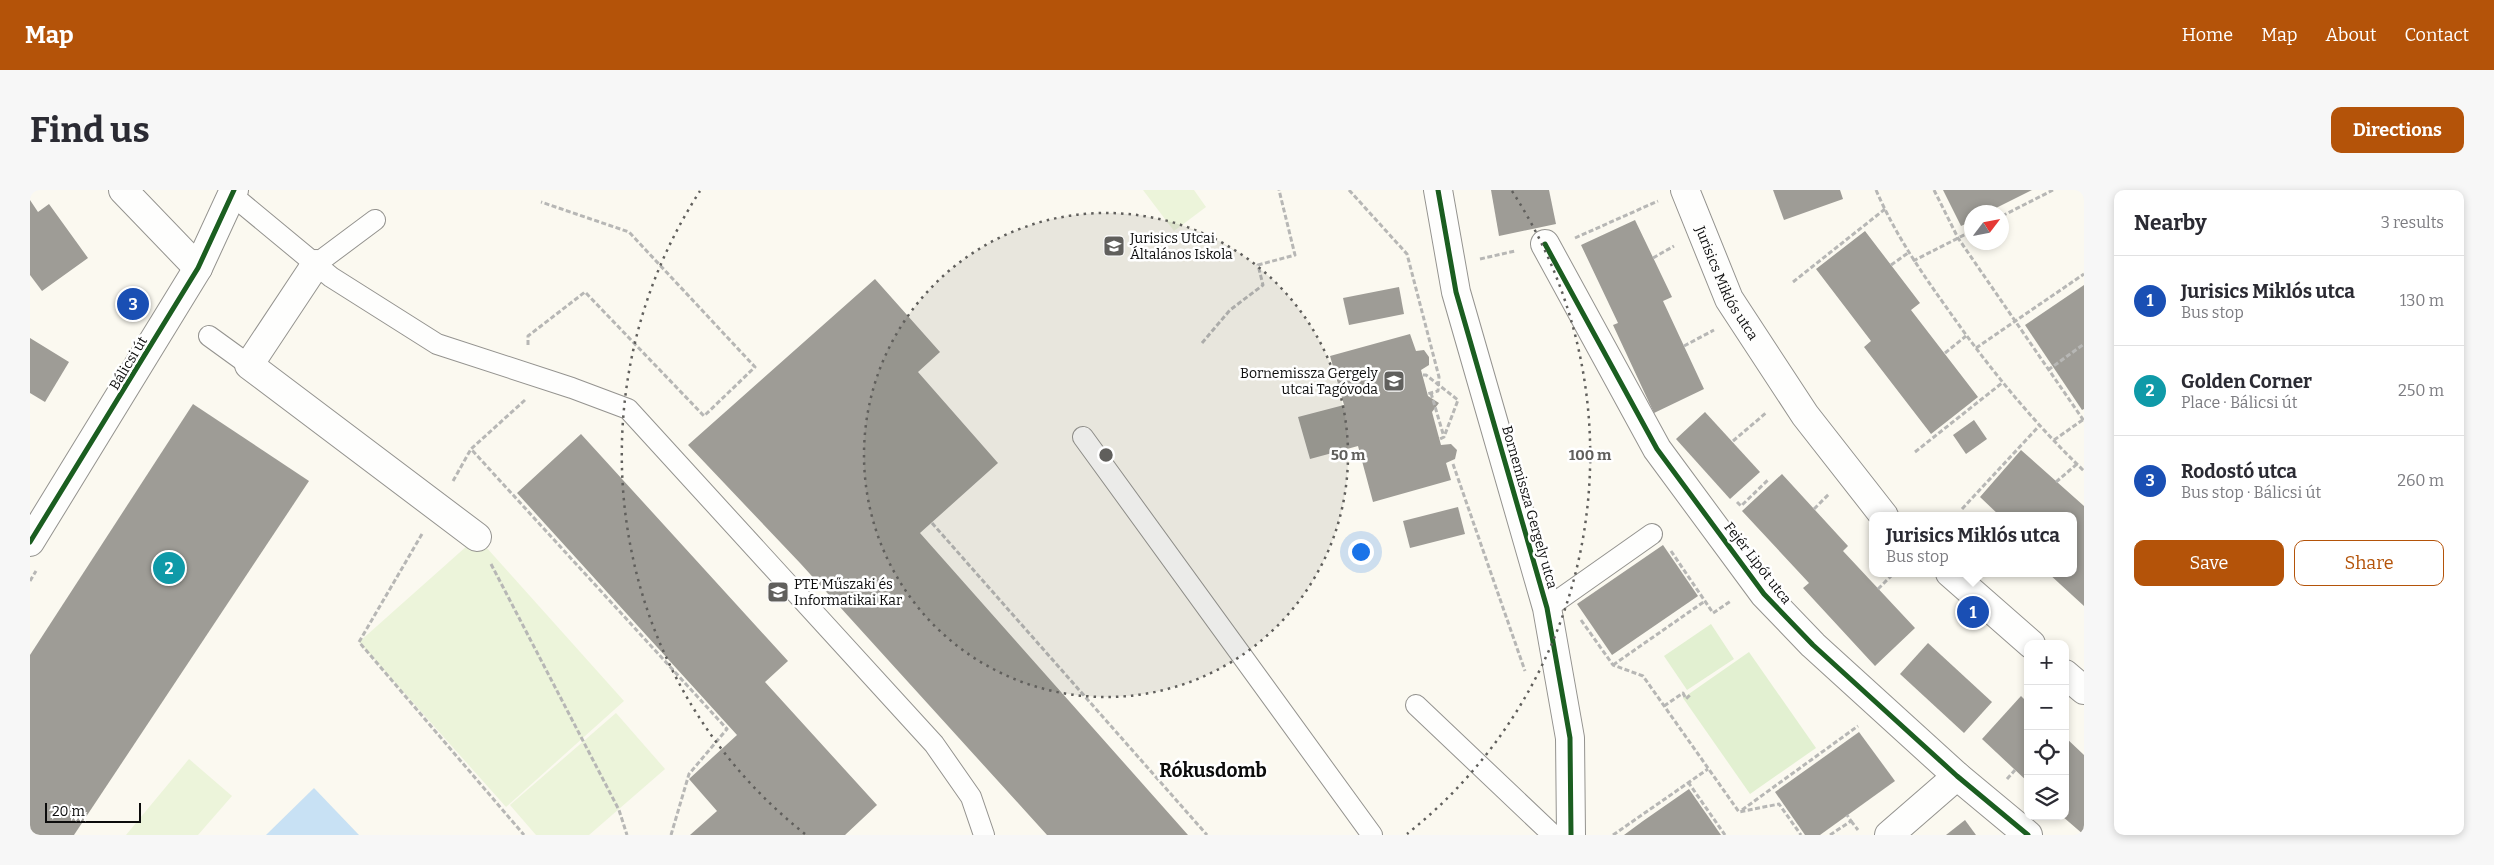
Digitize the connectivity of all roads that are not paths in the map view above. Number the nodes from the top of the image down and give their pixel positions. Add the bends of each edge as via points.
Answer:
1 (123, 190) edge
2 (1438, 190) edge
3 (233, 193) edge
4 (1674, 194) edge
5 (375, 220) dead end
6 (1545, 244) dead end
7 (316, 264) junction
8 (198, 268) junction
9 (209, 336) dead end
10 (249, 365) junction
11 (1082, 437) dead end
12 (1881, 512) edge
13 (1652, 534) dead end
14 (477, 537) road end
15 (30, 542) edge
16 (1955, 577) edge
17 (1556, 602) junction
18 (2026, 640) edge
19 (2069, 677) edge
20 (2084, 690) edge
21 (1416, 705) dead end
22 (1957, 776) junction
23 (984, 835) edge
24 (1372, 835) edge
25 (1553, 835) edge
26 (1571, 835) edge
27 (1889, 835) edge
28 (2028, 835) edge

1 - 8 street
2 - 17 street, Bornemissza Gergely utca via 1456,292
3 - 7 lane
3 - 8 street, Bálicsi út
4 - 12 street, Jurisics Miklós utca via 1729,299 1805,415
5 - 7 lane
6 - 22 street, Fejér Lipót utca via 1657,449 1764,594 1813,645
7 - 10 street
7 - 23 lane via 437,344 628,409 934,744 971,797
8 - 15 street, Bálicsi út
9 - 10 lane
10 - 14 street
11 - 24 lane
13 - 17 lane
16 - 18 street
17 - 26 street, Bornemissza Gergely utca via 1570,738
19 - 20 street
21 - 25 lane
22 - 27 street
22 - 28 street, Fejér Lipót utca

